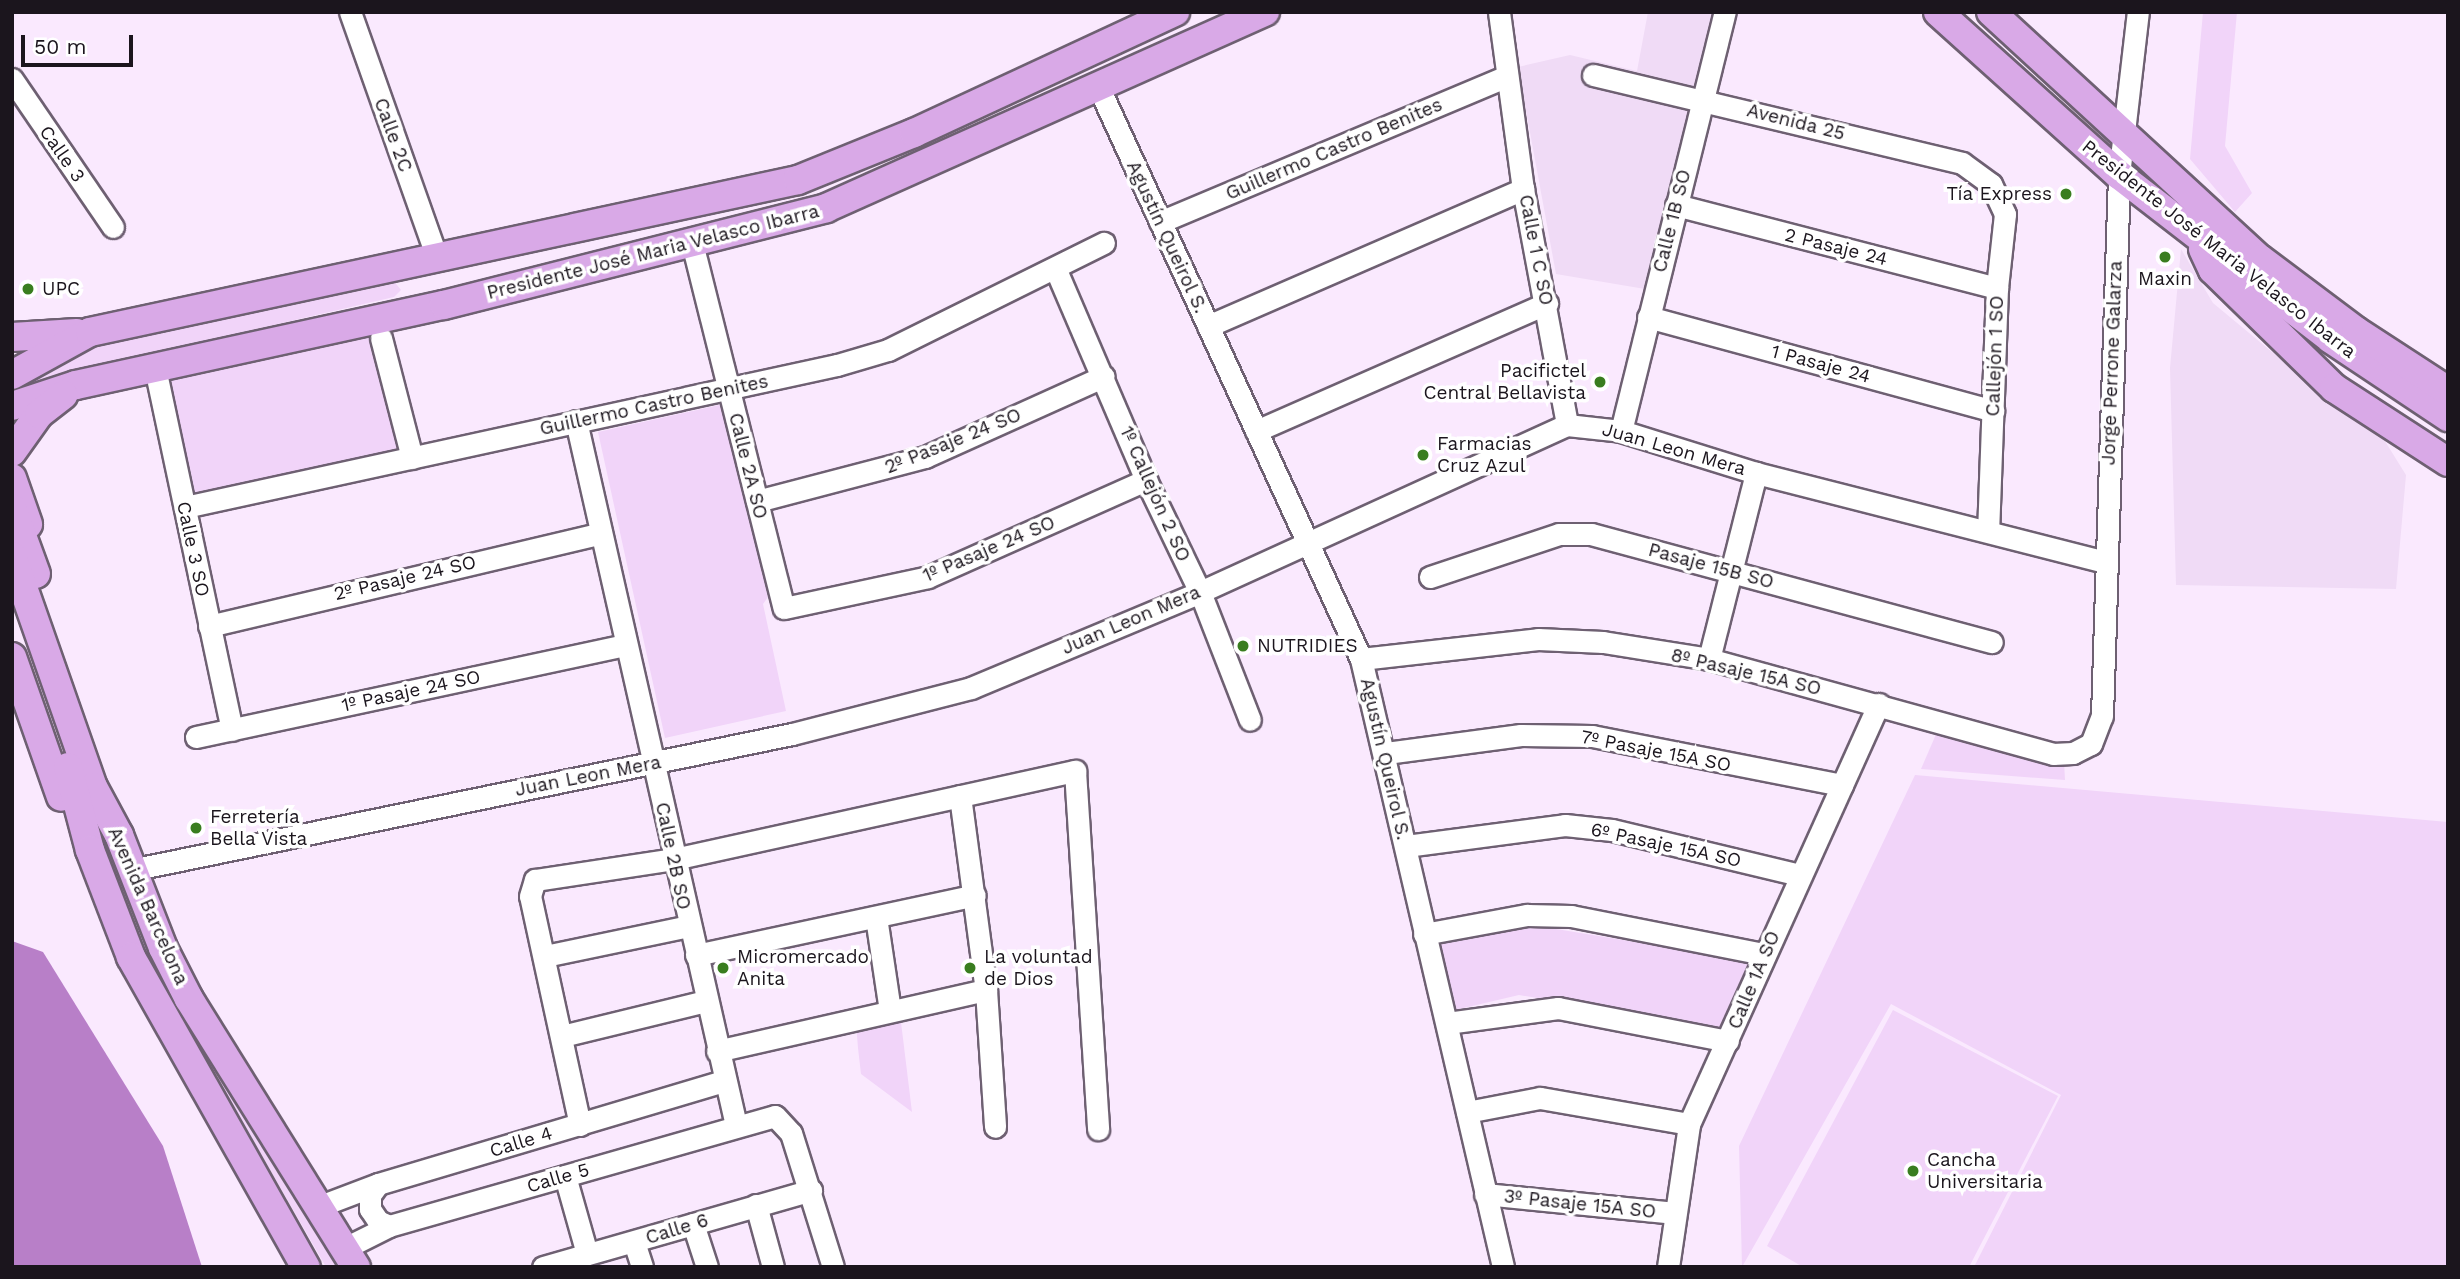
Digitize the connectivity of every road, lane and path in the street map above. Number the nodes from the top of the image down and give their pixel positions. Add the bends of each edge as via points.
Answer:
1 (349, 12) edge
2 (1175, 12) edge
3 (1265, 12) edge
4 (1499, 12) edge
5 (1725, 12) edge
6 (1938, 12) edge
7 (1991, 12) edge
8 (2138, 12) edge
9 (1593, 75) dead end
10 (1507, 76) junction
11 (12, 79) edge
12 (1099, 88) junction
13 (1703, 99) junction
14 (2123, 130) junction
15 (914, 133) junction
16 (930, 163) junction
17 (2119, 175) junction
18 (1992, 184) joint
19 (1523, 189) junction
20 (1676, 205) junction
21 (1160, 222) junction
22 (113, 227) dead end
23 (2196, 234) junction
24 (692, 243) junction
25 (1104, 243) dead end
26 (437, 258) junction
27 (384, 270) junction
28 (1056, 270) junction
29 (1997, 288) junction
30 (1547, 303) junction
31 (444, 305) junction
32 (1648, 317) junction
33 (387, 326) junction
34 (1208, 326) junction
35 (90, 332) junction
36 (12, 337) edge
37 (155, 368) junction
38 (12, 375) edge
39 (1104, 376) junction
40 (76, 385) junction
41 (729, 388) junction
42 (12, 406) edge
43 (2447, 408) edge
44 (1993, 411) junction
45 (576, 421) junction
46 (1567, 425) junction
47 (1256, 430) junction
48 (1620, 431) junction
49 (12, 452) edge
50 (412, 458) junction
51 (2448, 461) edge
52 (1756, 472) junction
53 (12, 478) edge
54 (1146, 480) junction
55 (757, 501) junction
56 (185, 507) junction
57 (12, 508) edge
58 (1988, 531) junction
59 (601, 533) junction
60 (1307, 541) junction
61 (12, 556) edge
62 (2105, 562) junction
63 (1734, 572) junction
64 (1430, 577) dead end
65 (40, 585) junction
66 (1200, 592) junction
67 (784, 608) joint
68 (12, 609) edge
69 (209, 626) junction
70 (1992, 642) dead end
71 (626, 645) junction
72 (12, 657) edge
73 (1361, 659) junction
74 (1709, 659) junction
75 (43, 671) junction
76 (1879, 704) junction
77 (2102, 716) joint
78 (1250, 720) dead end
79 (232, 730) junction
80 (196, 737) dead end
81 (1386, 753) junction
82 (653, 763) junction
83 (1842, 785) junction
84 (960, 796) junction
85 (119, 835) junction
86 (1406, 846) junction
87 (90, 850) junction
88 (674, 859) junction
89 (131, 870) junction
90 (1800, 875) junction
91 (975, 895) junction
92 (876, 916) junction
93 (689, 926) junction
94 (1424, 934) junction
95 (1763, 954) junction
96 (696, 955) junction
97 (545, 956) junction
98 (986, 990) junction
99 (706, 1001) junction
100 (891, 1011) junction
101 (1447, 1023) junction
102 (562, 1036) junction
103 (1728, 1041) junction
104 (717, 1051) junction
105 (724, 1081) junction
106 (1467, 1112) junction
107 (1689, 1124) junction
108 (580, 1125) junction
109 (736, 1125) junction
110 (995, 1127) dead end
111 (1098, 1129) dead end
112 (565, 1176) junction
113 (379, 1184) junction
114 (811, 1190) junction
115 (1485, 1194) junction
116 (756, 1205) junction
117 (320, 1206) junction
118 (1675, 1213) junction
119 (693, 1224) junction
120 (390, 1226) junction
121 (634, 1242) junction
122 (350, 1257) edge
123 (578, 1260) edge
124 (306, 1267) edge
125 (543, 1267) edge
126 (642, 1267) edge
127 (707, 1267) edge
128 (773, 1267) edge
129 (833, 1267) edge
130 (1503, 1267) edge
131 (1668, 1267) edge

1 - 26 street, Calle 2C
2 - 15 main road, Presidente José Maria Velasco Ibarra
3 - 12 main road, Presidente José Maria Velasco Ibarra
4 - 10 street, Calle 1 C SO
5 - 13 street, Calle 1B SO
6 - 17 main road, Presidente José Maria Velasco Ibarra
7 - 14 main road, Presidente José Maria Velasco Ibarra
8 - 14 street, Jorge Perrone Galarza
9 - 13 street, Avenida 25
10 - 19 street, Calle 1 C SO
10 - 21 street, Guillermo Castro Benites
11 - 22 street, Calle 3
12 - 16 main road, Presidente José Maria Velasco Ibarra
12 - 21 street, Agustín Queirol S.
13 - 18 street, Avenida 25 via 1962,163
13 - 20 street, Calle 1B SO
14 - 17 street, Jorge Perrone Galarza
14 - 43 main road, Presidente José Maria Velasco Ibarra via 2161,171 2260,259 2356,331
15 - 16 main road via 931,138 936,146
15 - 26 main road, Presidente José Maria Velasco Ibarra via 798,180
16 - 24 main road, Presidente José Maria Velasco Ibarra via 826,208
17 - 23 main road, Presidente José Maria Velasco Ibarra
17 - 62 street, Jorge Perrone Galarza
18 - 29 street, Callejón 1 SO via 2005,214
19 - 30 street, Calle 1 C SO
19 - 34 street
20 - 29 street, 2 Pasaje 24
20 - 32 street, Calle 1B SO
21 - 34 street, Agustín Queirol S.
23 - 43 main road, Presidente José Maria Velasco Ibarra via 2331,339
23 - 51 main road via 2213,270 2334,388
24 - 31 main road, Presidente José Maria Velasco Ibarra
24 - 41 street, Calle 2A SO
25 - 28 street, Guillermo Castro Benites
26 - 27 main road, Presidente José Maria Velasco Ibarra
26 - 31 main road via 422,271 421,284 431,300
27 - 33 main road via 402,277 408,289 407,302
27 - 35 main road, Presidente José Maria Velasco Ibarra
28 - 39 street, 1º Callejón 2 SO
28 - 41 street, Guillermo Castro Benites via 888,350
29 - 44 street, Callejón 1 SO
30 - 46 street, Calle 1 C SO
30 - 47 street
31 - 33 main road, Presidente José Maria Velasco Ibarra
32 - 44 street, 1 Pasaje 24
32 - 48 street, Calle 1B SO
33 - 37 main road, Presidente José Maria Velasco Ibarra
33 - 50 street
34 - 47 street, Agustín Queirol S.
35 - 36 main road
35 - 38 main road, Presidente José Maria Velasco Ibarra
37 - 40 main road, Presidente José Maria Velasco Ibarra
37 - 56 street, Calle 3 SO
39 - 54 street, 1º Callejón 2 SO
39 - 55 street, 2º Pasaje 24 SO via 925,457
40 - 42 main road, Presidente José Maria Velasco Ibarra
40 - 49 main road via 39,414
41 - 45 street, Guillermo Castro Benites
41 - 55 street, Calle 2A SO
44 - 58 street, Callejón 1 SO
45 - 50 street, Guillermo Castro Benites
45 - 59 street, Calle 2B SO
46 - 48 street, Juan Leon Mera
46 - 60 street, Juan Leon Mera
47 - 60 street, Agustín Queirol S.
48 - 52 street, Juan Leon Mera
50 - 56 street, Guillermo Castro Benites
52 - 58 street, Juan Leon Mera
52 - 63 street
53 - 65 main road via 31,535
54 - 66 street, 1º Callejón 2 SO
54 - 67 street, 1º Pasaje 24 SO via 928,577
55 - 67 street, Calle 2A SO
56 - 69 street, Calle 3 SO
57 - 65 main road
58 - 62 street, Juan Leon Mera
59 - 69 street, 2º Pasaje 24 SO
59 - 71 street, Calle 2B SO
60 - 66 street, Juan Leon Mera
60 - 73 street, Agustín Queirol S.
61 - 75 main road, Avenida Barcelona
62 - 77 street, Jorge Perrone Galarza
63 - 64 street, Pasaje 15B SO via 1591,534 1559,534
63 - 70 street, Pasaje 15B SO
63 - 74 street
65 - 85 main road via 109,782
66 - 78 street, 1º Callejón 2 SO
66 - 82 street, Juan Leon Mera via 971,688 898,710
68 - 75 main road, Avenida Barcelona
69 - 79 street, Calle 3 SO
71 - 79 street, 1º Pasaje 24 SO
71 - 82 street, Calle 2B SO
72 - 87 main road via 60,794
73 - 74 street, 8º Pasaje 15A SO via 1538,639 1604,642
73 - 81 street, Agustín Queirol S.
74 - 76 street, 8º Pasaje 15A SO
75 - 85 main road, Avenida Barcelona
75 - 87 main road, Avenida Barcelona
76 - 77 street, 8º Pasaje 15A SO via 2064,755 2091,744
76 - 83 street, Calle 1A SO
79 - 80 street, 1º Pasaje 24 SO
81 - 83 street, 7º Pasaje 15A SO via 1521,735 1592,736
81 - 86 street, Agustín Queirol S.
82 - 88 street, Calle 2B SO
82 - 89 street, Juan Leon Mera
83 - 90 street, Calle 1A SO
84 - 88 street
84 - 91 street
84 - 111 street via 1075,771
85 - 89 main road, Avenida Barcelona
86 - 90 street, 6º Pasaje 15A SO via 1565,825 1612,830
86 - 94 street, Agustín Queirol S.
87 - 124 main road, Avenida Barcelona via 131,957
88 - 93 street, Calle 2B SO
88 - 97 street via 535,880 530,896
89 - 117 main road, Avenida Barcelona via 189,999
90 - 95 street, Calle 1A SO
91 - 92 street
91 - 98 street
92 - 96 street
92 - 100 street
93 - 96 street, Calle 2B SO
93 - 97 street
94 - 95 street via 1527,915 1571,916
94 - 101 street, Agustín Queirol S.
95 - 103 street, Calle 1A SO
96 - 99 street, Calle 2B SO
97 - 102 street
98 - 100 street
98 - 110 street
99 - 102 street
99 - 104 street, Calle 2B SO
100 - 104 street
101 - 103 street via 1558,1007
101 - 106 street, Agustín Queirol S.
102 - 108 street
103 - 107 street, Calle 1A SO
104 - 105 street, Calle 2B SO
105 - 108 street, Calle 4
105 - 109 street, Calle 2B SO
106 - 107 street via 1540,1098
106 - 115 street, Agustín Queirol S.
107 - 118 street, Calle 1A SO
108 - 113 street, Calle 4
109 - 112 street, Calle 5
109 - 114 street, Calle 5 via 775,1116 791,1133
112 - 120 street, Calle 5
112 - 123 street
113 - 117 street, Calle 4
113 - 120 street via 370,1195 370,1209 378,1221
114 - 116 street, Calle 6
114 - 129 street
115 - 118 street, 3º Pasaje 15A SO
115 - 130 street, Agustín Queirol S.
116 - 119 street, Calle 6
116 - 128 street
117 - 122 main road, Avenida Barcelona
118 - 131 street, Calle 1A SO
119 - 121 street, Calle 6
119 - 127 street
120 - 122 street, Calle 5
121 - 123 street, Calle 6
121 - 126 street
123 - 125 street, Calle 6

